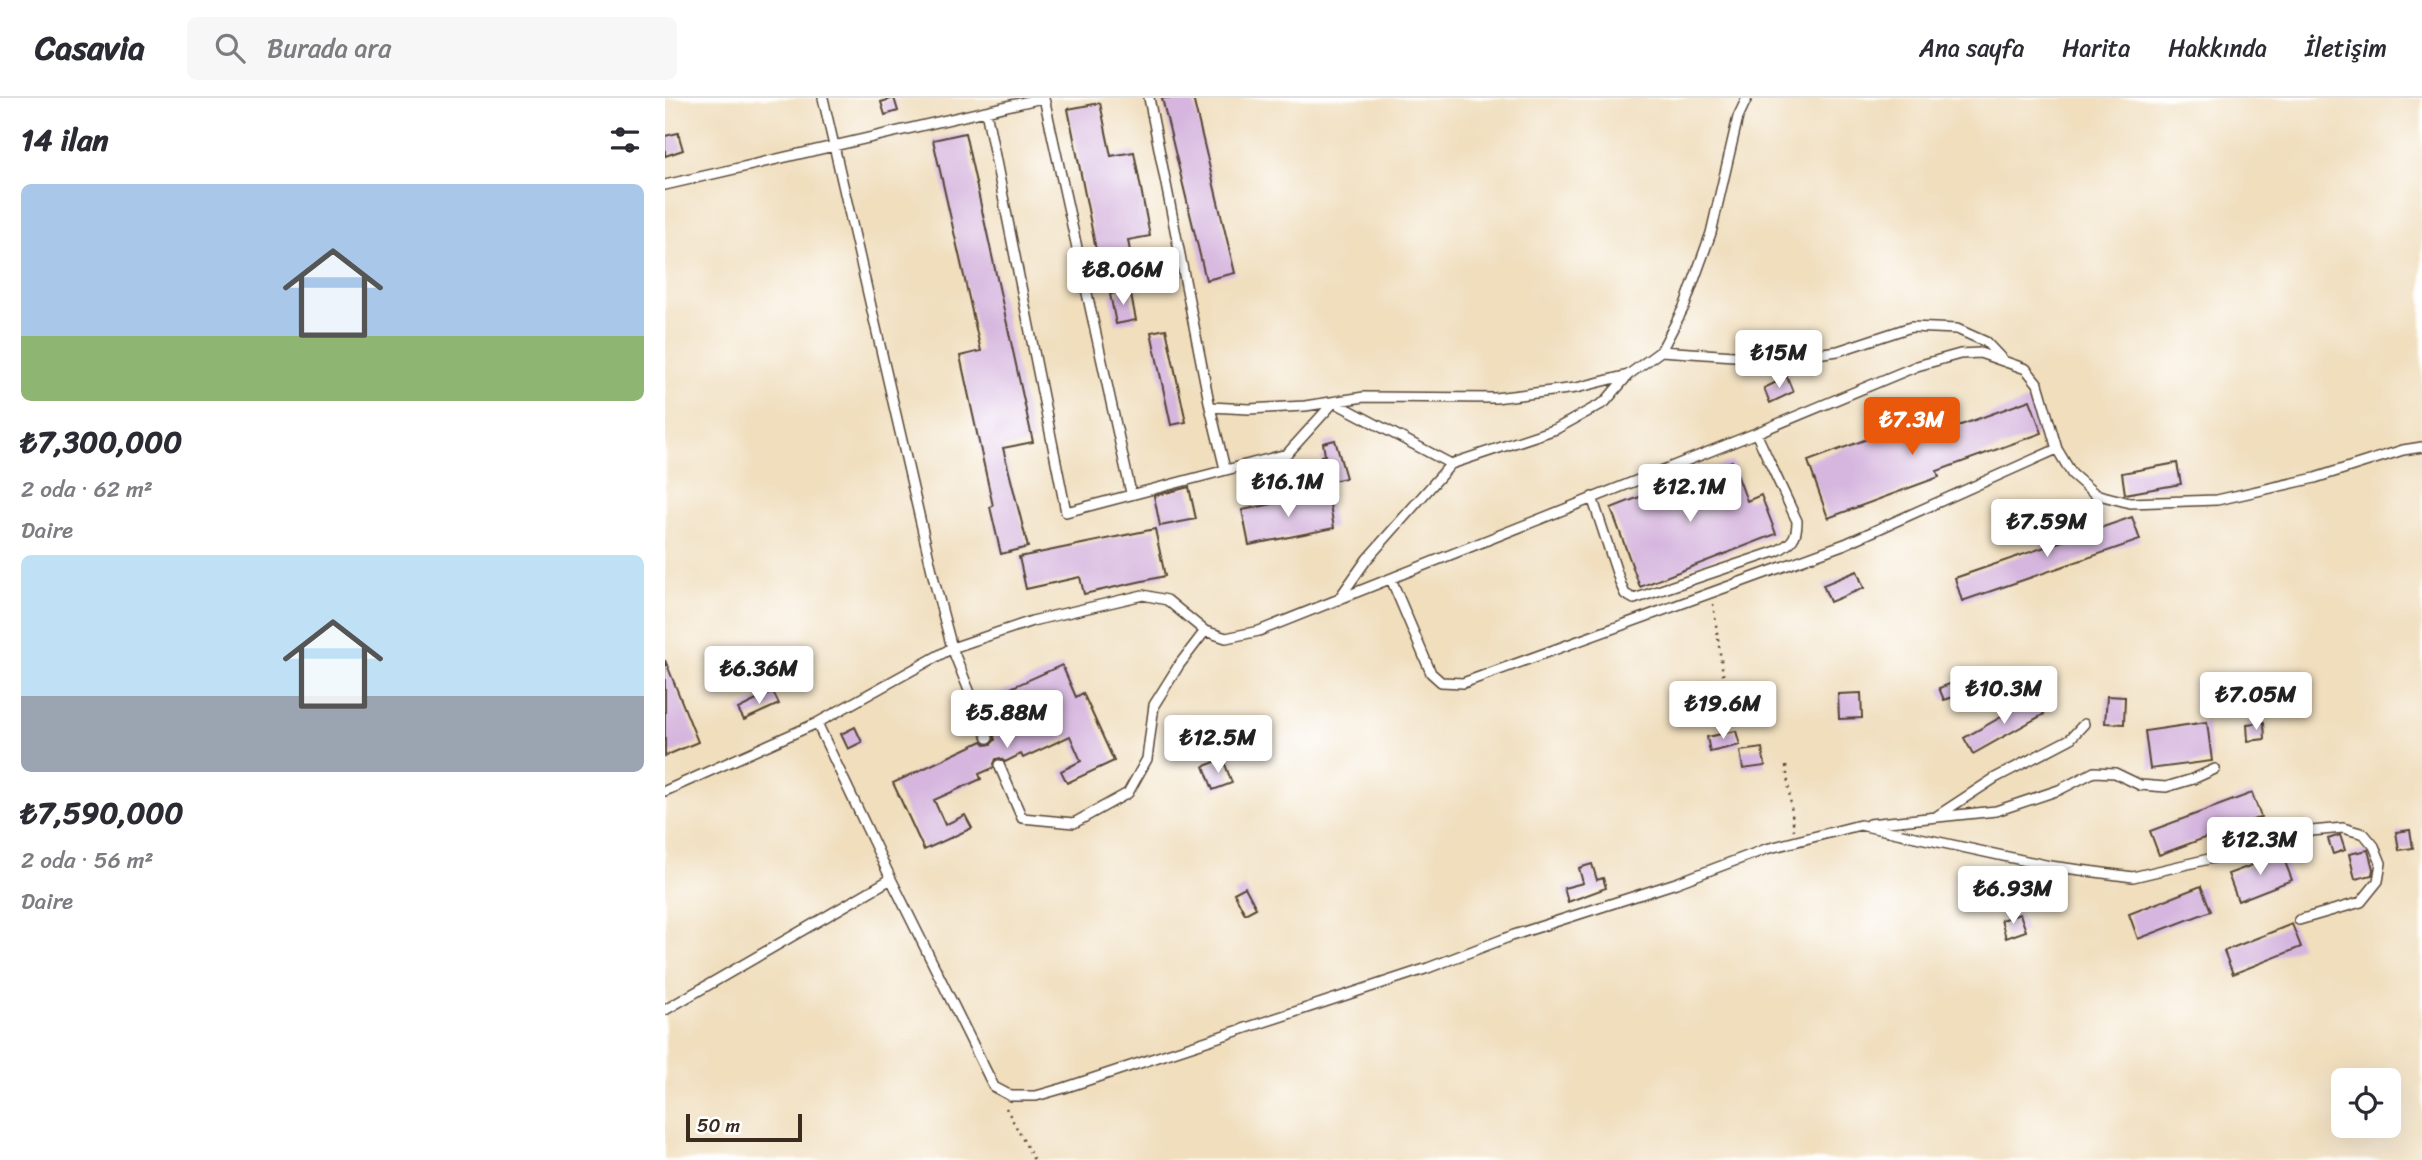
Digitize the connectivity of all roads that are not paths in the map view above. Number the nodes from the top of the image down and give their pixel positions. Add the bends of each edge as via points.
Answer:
1 (823, 98) edge
2 (1043, 98) edge
3 (1149, 98) edge
4 (1747, 98) edge
5 (1020, 101) edge
6 (986, 111) junction
7 (835, 145) junction
8 (665, 185) edge
9 (1661, 351) junction
10 (2004, 360) junction
11 (1628, 375) junction
12 (1334, 401) junction
13 (1210, 407) junction
14 (1756, 433) junction
15 (2422, 447) edge
16 (2057, 449) junction
17 (1451, 464) junction
18 (1225, 469) junction
19 (1131, 494) junction
20 (1592, 497) junction
21 (1391, 579) junction
22 (1338, 600) junction
23 (1205, 631) junction
24 (952, 648) junction
25 (817, 723) junction
26 (2084, 724) dead end
27 (988, 738) dead end
28 (999, 765) dead end
29 (2215, 769) dead end
30 (665, 791) edge
31 (1936, 817) junction
32 (1860, 825) junction
33 (891, 879) junction
34 (2299, 920) dead end
35 (665, 1010) edge

1 - 7 lane
2 - 5 lane
2 - 19 lane
3 - 13 lane
4 - 9 lane via 1738,117 1711,233 1685,306
5 - 6 lane
6 - 7 lane
6 - 19 lane via 1066,512
7 - 8 lane
7 - 24 lane
9 - 10 lane via 1778,359 1838,351 1911,327 1957,329 1986,342
9 - 11 lane
10 - 14 lane via 1980,353 1960,354 1917,366
10 - 16 lane via 2025,369 2038,384
11 - 12 lane via 1576,388 1495,398
11 - 17 lane via 1605,402 1556,429
12 - 13 lane via 1249,410
12 - 17 lane
12 - 18 lane via 1287,453
13 - 18 lane
14 - 20 lane
14 - 20 lane via 1797,521 1791,544 1777,551 1633,599 1621,585
15 - 16 lane via 2217,500 2130,503 2095,494 2072,474
16 - 21 lane via 1845,544 1463,683 1441,682 1431,673
17 - 22 lane via 1367,559
18 - 19 lane
20 - 21 lane
21 - 22 lane
22 - 23 lane via 1259,631 1226,638
23 - 24 lane via 1167,600 1143,594 1032,621
23 - 28 lane via 1154,705 1147,760 1128,793 1075,823 1022,818
24 - 25 lane
24 - 27 lane
25 - 30 lane
25 - 33 lane
26 - 31 lane via 2070,739 1995,778
29 - 31 lane via 2166,787 2094,772 2059,790 1996,811
31 - 32 lane
32 - 33 lane via 1766,849 1428,968 1036,1096 1011,1096 994,1087
32 - 34 lane via 2050,866 2133,877 2301,832 2343,828 2364,834 2381,863 2378,881 2361,902
33 - 35 lane

